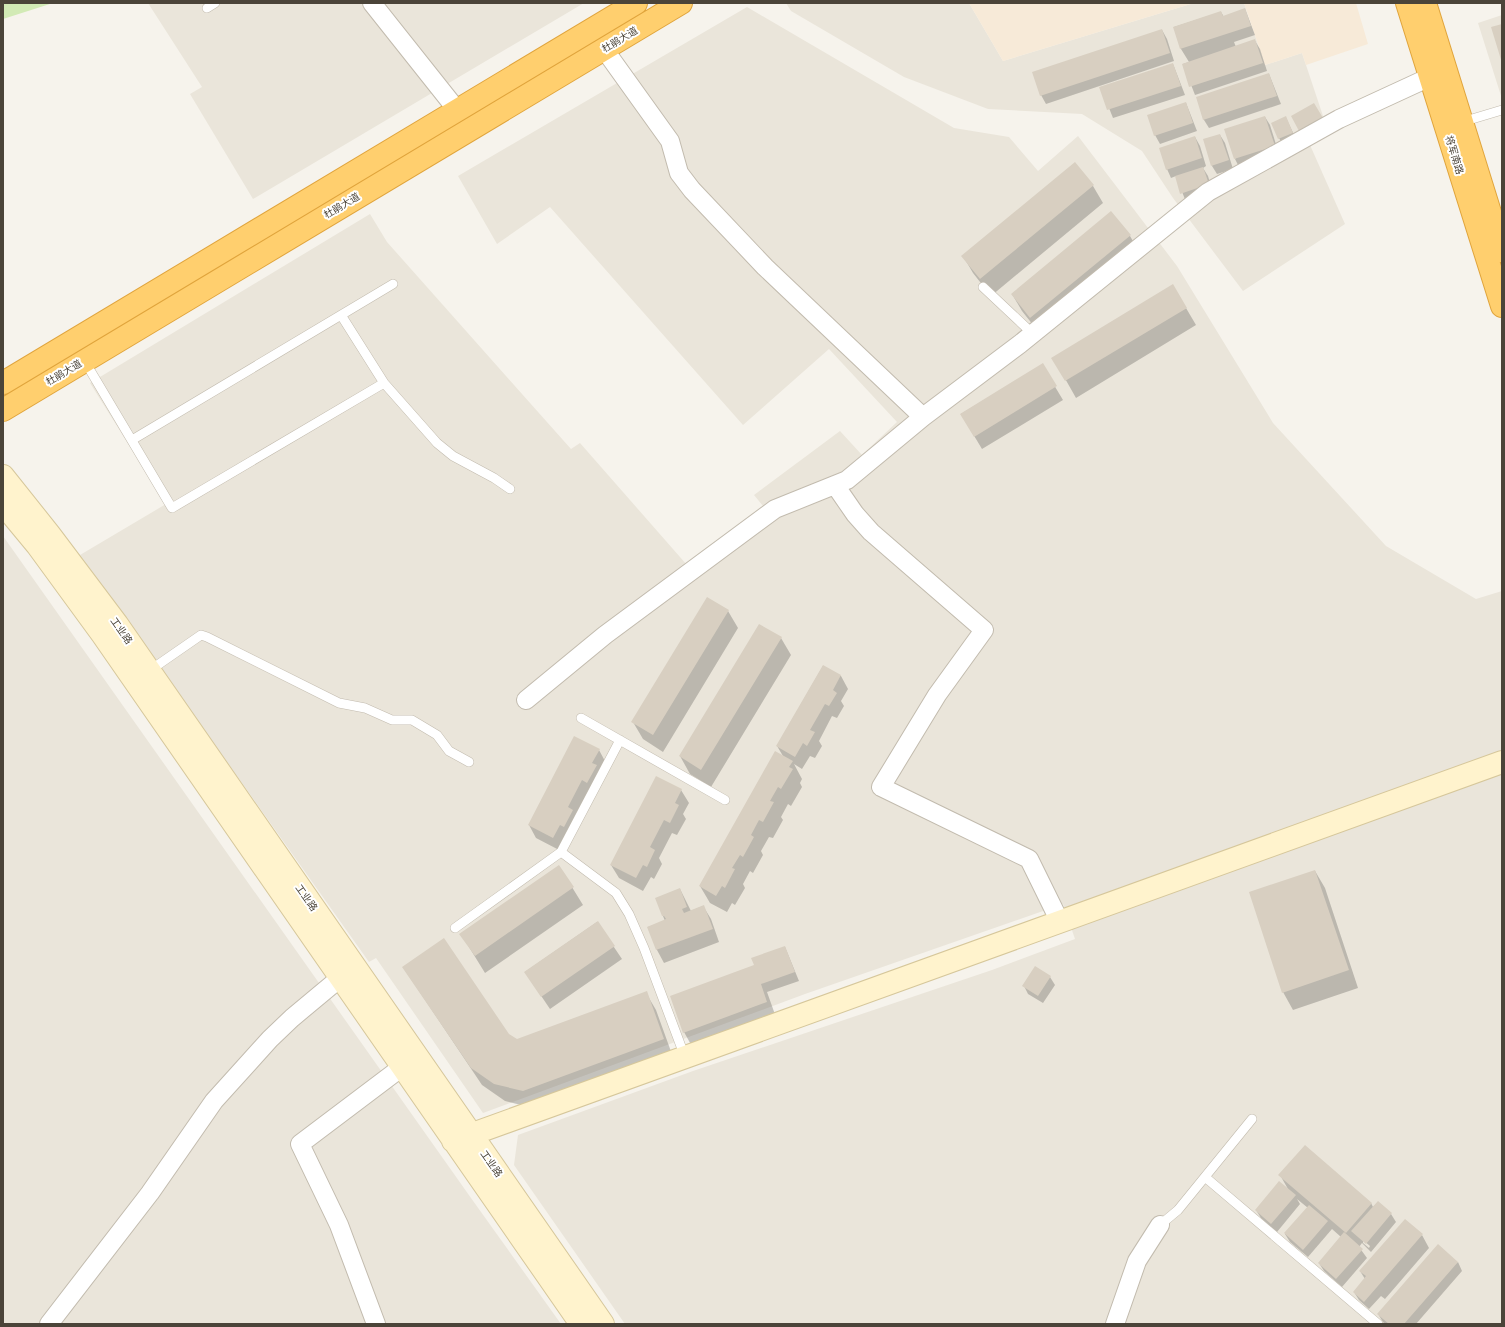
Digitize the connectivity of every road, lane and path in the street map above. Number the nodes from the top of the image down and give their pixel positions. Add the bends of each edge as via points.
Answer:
1 (372, 3) edge
2 (636, 3) edge
3 (682, 3) edge
4 (1407, 3) edge
5 (1425, 3) edge
6 (604, 49) junction
7 (1430, 76) junction
8 (457, 110) junction
9 (1502, 110) edge
10 (1462, 122) junction
11 (1502, 251) edge
12 (393, 284) dead end
13 (983, 287) dead end
14 (1502, 306) edge
15 (341, 315) junction
16 (1033, 334) junction
17 (84, 360) junction
18 (3, 383) edge
19 (384, 383) junction
20 (3, 410) edge
21 (922, 417) junction
22 (132, 440) junction
23 (3, 476) edge
24 (835, 484) junction
25 (510, 489) dead end
26 (3, 504) edge
27 (149, 671) junction
28 (526, 700) dead end
29 (581, 718) dead end
30 (620, 740) junction
31 (469, 762) dead end
32 (1502, 762) edge
33 (725, 800) dead end
34 (561, 852) junction
35 (1060, 922) junction
36 (455, 928) dead end
37 (340, 978) junction
38 (685, 1057) junction
39 (402, 1067) junction
40 (1252, 1119) dead end
41 (462, 1138) junction
42 (1205, 1177) junction
43 (1160, 1225) joint
44 (49, 1324) edge
45 (376, 1324) edge
46 (581, 1324) edge
47 (603, 1324) edge
48 (1116, 1324) edge
49 (1378, 1324) edge

1 - 8 street
2 - 8 highway
3 - 6 highway, 杜鹃大道
4 - 7 highway, 将军南路
5 - 10 highway, 将军南路
6 - 17 highway, 杜鹃大道
6 - 21 street via 670,140 679,173 692,190 765,267
7 - 14 highway, 将军南路
7 - 16 street via 1344,116 1208,192
8 - 18 highway
9 - 10 lane
10 - 11 highway, 将军南路
12 - 15 lane
13 - 16 lane
15 - 19 lane
15 - 22 lane
16 - 21 street
17 - 20 highway, 杜鹃大道
17 - 22 lane
19 - 22 lane via 172,508
19 - 25 lane via 437,443 453,456
21 - 24 street via 847,480
23 - 27 main road, 工业路 via 50,535
24 - 28 street via 775,509 605,635
24 - 35 street via 854,514 871,532 984,630 937,696 881,787 1029,859
26 - 37 main road, 工业路 via 102,634
27 - 31 lane via 201,635 339,703 365,708 392,720 412,720 437,735 449,751
27 - 41 main road, 工业路
29 - 30 lane
30 - 33 lane
30 - 34 lane
32 - 35 main road
34 - 36 lane
34 - 38 lane via 616,893 629,914
35 - 38 main road
37 - 39 main road, 工业路
37 - 44 street via 270,1039 214,1101 150,1193
38 - 41 main road
39 - 41 main road, 工业路
39 - 45 street via 300,1144 339,1225
40 - 42 lane
41 - 46 main road, 工业路
41 - 47 main road, 工业路
42 - 43 lane via 1178,1210
42 - 49 lane
43 - 48 street via 1137,1261

